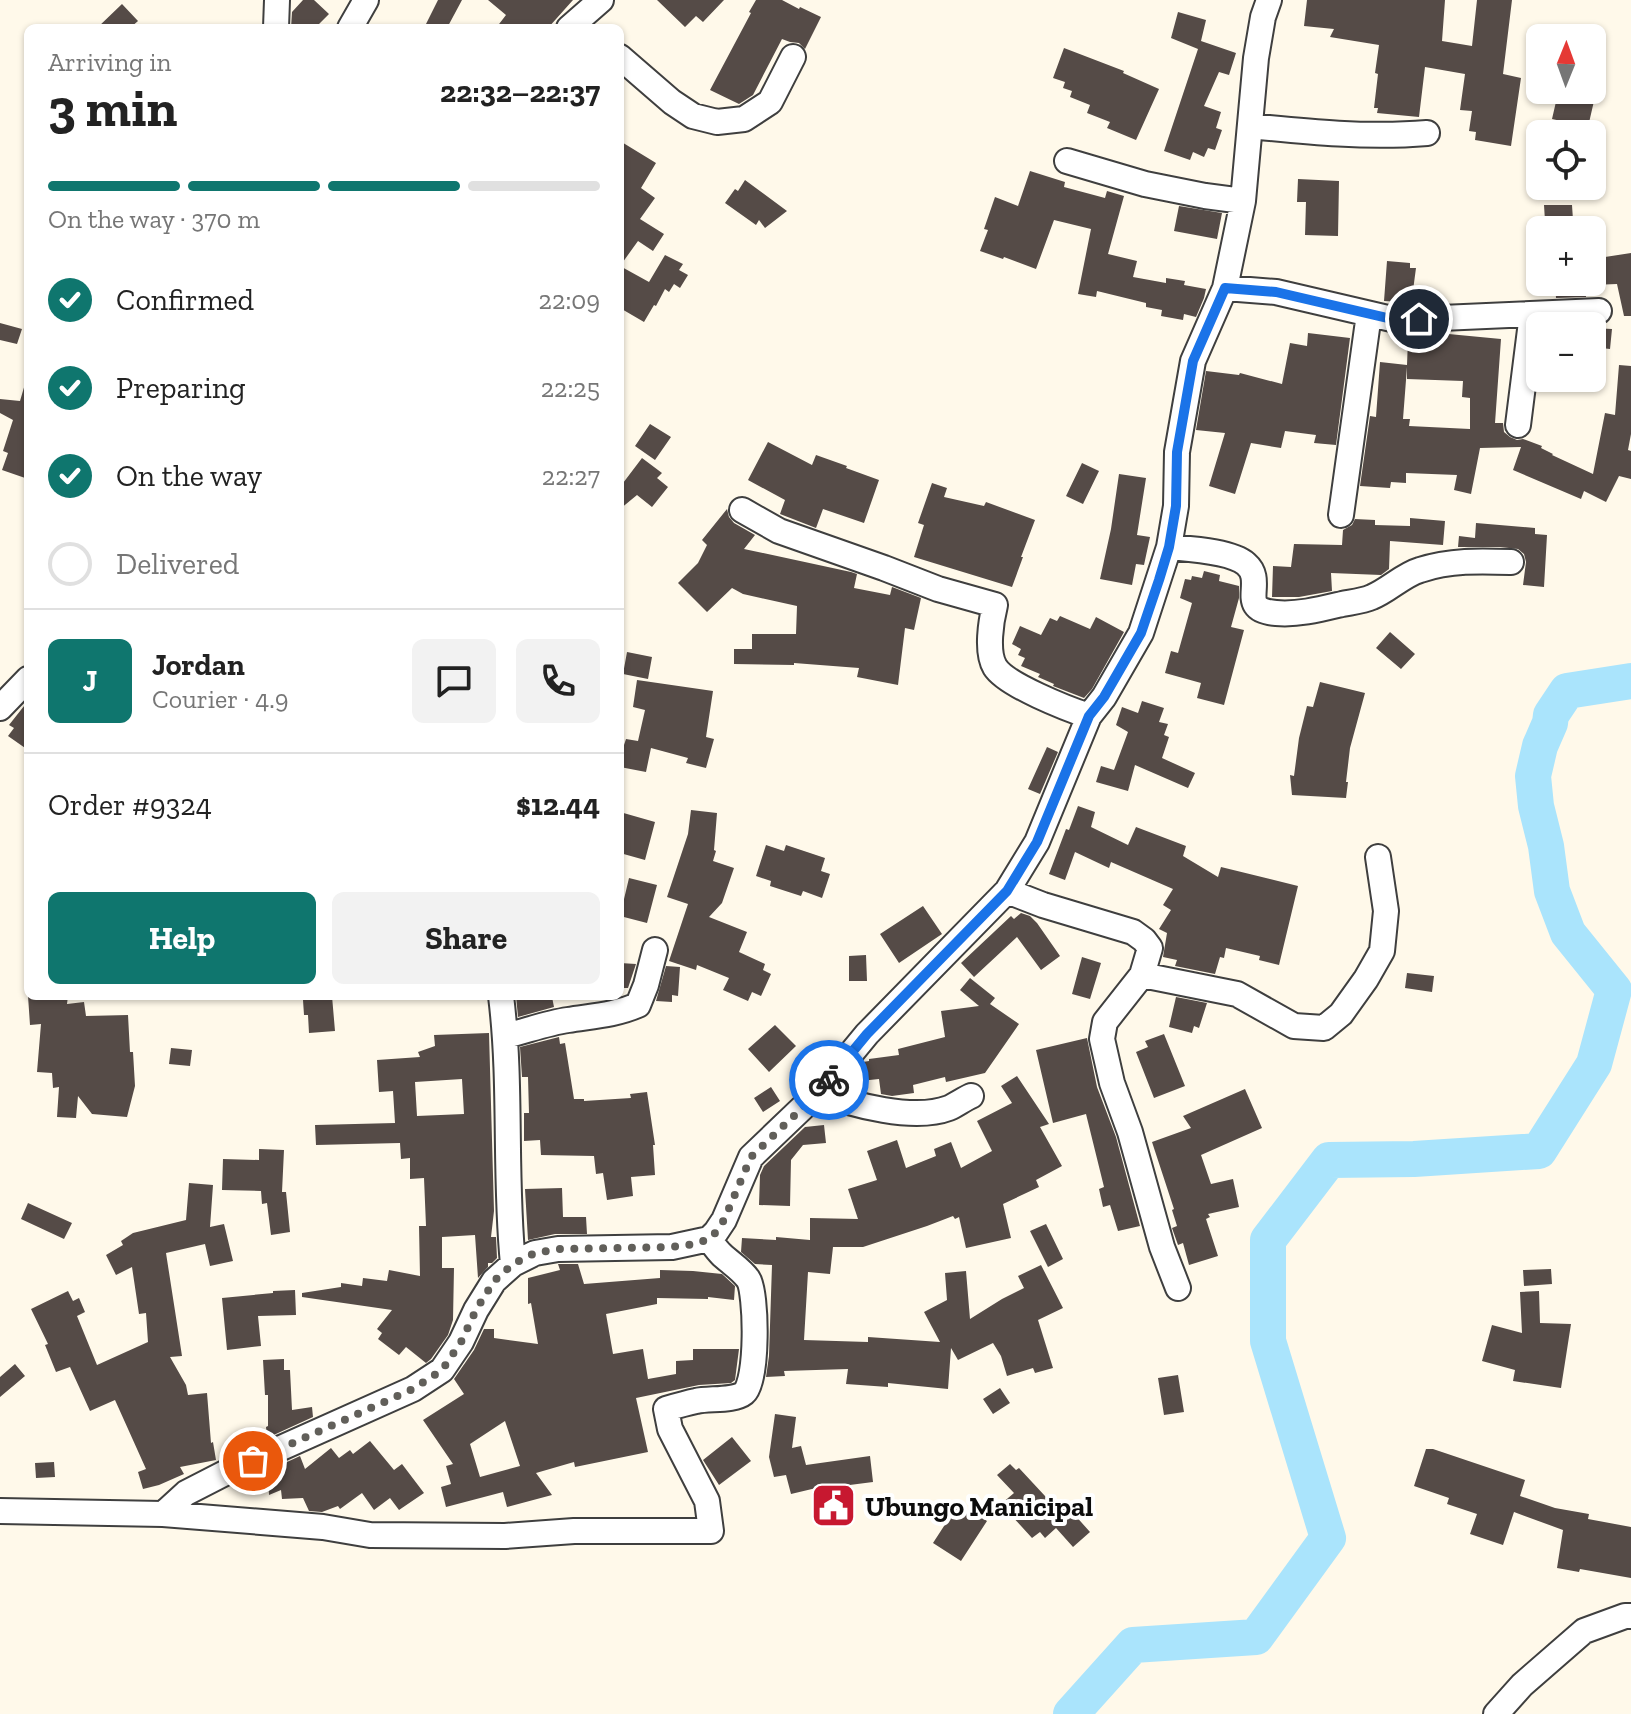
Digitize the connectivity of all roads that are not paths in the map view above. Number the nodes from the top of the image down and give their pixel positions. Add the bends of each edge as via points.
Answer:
1 (277, 0) edge
2 (366, 0) edge
3 (601, 0) edge
4 (1269, 0) edge
5 (276, 24) edge
6 (352, 24) edge
7 (579, 24) edge
8 (793, 57) dead end
9 (624, 60) edge
10 (1250, 126) junction
11 (1427, 133) dead end
12 (1067, 161) dead end
13 (1243, 201) junction
14 (1225, 288) junction
15 (1599, 311) dead end
16 (1577, 312) edge
17 (1369, 314) junction
18 (1526, 314) edge
19 (1526, 362) edge
20 (1518, 425) dead end
21 (742, 510) dead end
22 (1341, 515) dead end
23 (1169, 547) junction
24 (1511, 562) dead end
25 (24, 683) edge
26 (0, 708) edge
27 (1089, 716) junction
28 (1378, 857) dead end
29 (1007, 891) junction
30 (655, 950) dead end
31 (1142, 975) junction
32 (501, 1000) edge
33 (505, 1036) junction
34 (820, 1091) junction
35 (971, 1096) dead end
36 (709, 1239) junction
37 (513, 1264) junction
38 (1178, 1288) dead end
39 (0, 1511) edge
40 (163, 1514) junction
41 (1631, 1616) edge
42 (1496, 1714) edge

1 - 5 street
2 - 6 street
3 - 7 street
4 - 10 street via 1256,58
8 - 9 street via 770,102 744,119 717,122 693,116
10 - 11 street
10 - 13 street
12 - 13 street via 1145,184
13 - 14 street
14 - 17 street via 1276,292
14 - 23 street via 1193,361 1177,452
15 - 16 street
17 - 18 street via 1396,320
17 - 22 street
19 - 20 street
21 - 27 street via 779,531 995,605 995,668 1019,686
23 - 24 street via 1243,561 1254,575 1254,604 1263,612 1279,614 1369,599 1415,571 1439,565
23 - 27 street via 1141,633
25 - 26 street
27 - 29 street via 1037,842
28 - 31 street via 1386,911 1382,951 1341,1014 1324,1028 1294,1026 1237,994
29 - 31 street via 1133,932 1150,948
29 - 34 street via 867,1034
30 - 33 street via 638,1005
31 - 38 street via 1105,1022 1102,1039
32 - 33 street
33 - 37 street
34 - 35 street via 867,1108 924,1113
34 - 36 street via 751,1157 724,1220
36 - 37 street via 672,1247 558,1249
36 - 40 street via 749,1280 754,1345 754,1371 745,1393 666,1409 670,1429 707,1501 711,1531 370,1535
37 - 40 street via 494,1281 442,1370 413,1389 199,1486
39 - 40 street
41 - 42 street via 1584,1631

